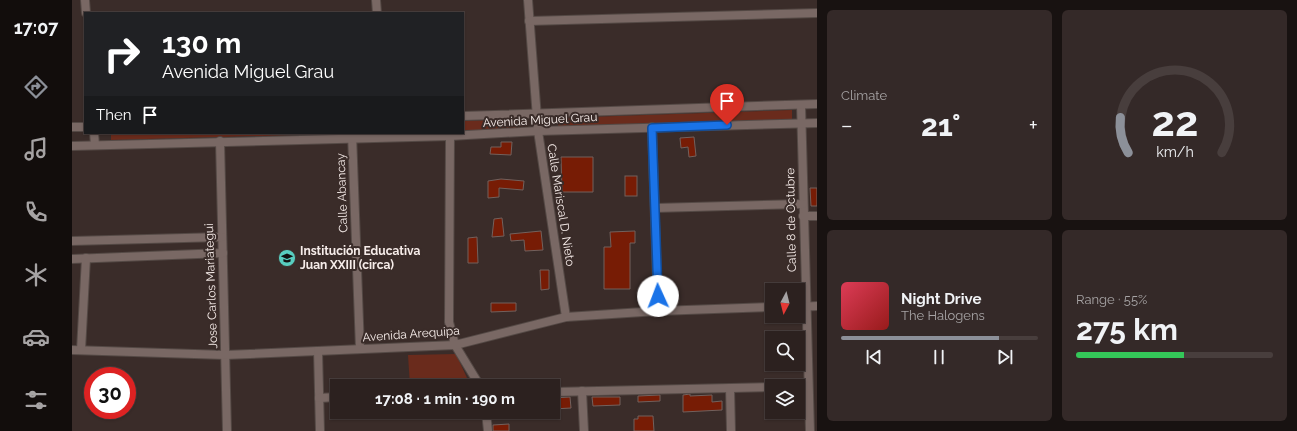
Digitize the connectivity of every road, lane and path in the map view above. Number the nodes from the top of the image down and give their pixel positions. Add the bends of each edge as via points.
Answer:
1 (85, 0) edge
2 (376, 0) edge
3 (528, 0) edge
4 (86, 12) edge
5 (377, 12) edge
6 (817, 13) edge
7 (529, 21) junction
8 (817, 104) edge
9 (801, 105) junction
10 (536, 114) junction
11 (464, 116) edge
12 (801, 123) junction
13 (817, 123) edge
14 (72, 127) edge
15 (84, 127) edge
16 (652, 128) junction
17 (538, 131) junction
18 (94, 134) edge
19 (352, 136) edge
20 (450, 136) junction
21 (220, 141) junction
22 (95, 145) junction
23 (72, 146) edge
24 (803, 204) junction
25 (655, 208) junction
26 (803, 216) junction
27 (817, 216) edge
28 (222, 237) junction
29 (72, 241) edge
30 (223, 253) junction
31 (86, 258) junction
32 (72, 259) edge
33 (802, 283) edge
34 (805, 306) edge
35 (817, 306) edge
36 (765, 307) edge
37 (658, 311) junction
38 (566, 317) junction
39 (804, 323) edge
40 (455, 345) junction
41 (360, 349) junction
42 (72, 350) edge
43 (82, 350) junction
44 (318, 351) junction
45 (225, 355) junction
46 (476, 379) edge
47 (765, 387) edge
48 (730, 388) junction
49 (582, 391) junction
50 (811, 391) edge
51 (560, 392) edge
52 (330, 397) edge
53 (319, 398) junction
54 (487, 419) edge
55 (227, 431) edge
56 (320, 431) edge
57 (488, 431) edge
58 (584, 431) edge
59 (731, 431) edge
60 (810, 431) edge

1 - 4 street
2 - 5 street
3 - 7 street, Calle Mariscal D. Nieto
6 - 7 street
7 - 10 street, Calle Mariscal D. Nieto
8 - 9 street, Avenida Miguel Grau
9 - 10 street, Avenida Miguel Grau
9 - 12 street, Calle 8 de Octubre
10 - 11 street, Avenida Miguel Grau
10 - 17 street, Calle Mariscal D. Nieto
12 - 13 street, Avenida Miguel Grau
12 - 16 street, Avenida Miguel Grau
12 - 24 street, Calle 8 de Octubre
14 - 15 street
16 - 17 street, Avenida Miguel Grau
16 - 25 street
17 - 20 street, Avenida Miguel Grau
17 - 38 street, Calle Mariscal D. Nieto
18 - 22 street
19 - 20 street, Avenida Miguel Grau
19 - 21 street, Avenida Miguel Grau
19 - 41 street, Calle Abancay
20 - 40 street via 449,322
21 - 22 street, Avenida Miguel Grau
21 - 28 street, Jose Carlos Mariategui
22 - 23 street, Avenida Miguel Grau
24 - 25 street
24 - 26 street, Calle 8 de Octubre
25 - 37 street
26 - 27 street
26 - 33 street, Calle 8 de Octubre
28 - 29 street
28 - 30 street, Jose Carlos Mariategui
30 - 31 street
30 - 45 street, Jose Carlos Mariategui
31 - 32 street
31 - 43 street
34 - 35 street
36 - 37 street, Avenida Arequipa
37 - 38 street, Avenida Arequipa
38 - 40 street, Avenida Arequipa
39 - 50 street, Calle 8 de Octubre
40 - 41 street, Avenida Arequipa
40 - 46 street
41 - 44 street, Avenida Arequipa
42 - 43 street, Avenida Arequipa
43 - 45 street, Avenida Arequipa
44 - 45 street, Avenida Arequipa
44 - 53 street
45 - 55 street, Jose Carlos Mariategui
47 - 48 street
48 - 49 street
48 - 59 street
49 - 51 street
49 - 58 street
50 - 60 street, Calle 8 de Octubre
52 - 53 street
53 - 56 street
54 - 57 street

